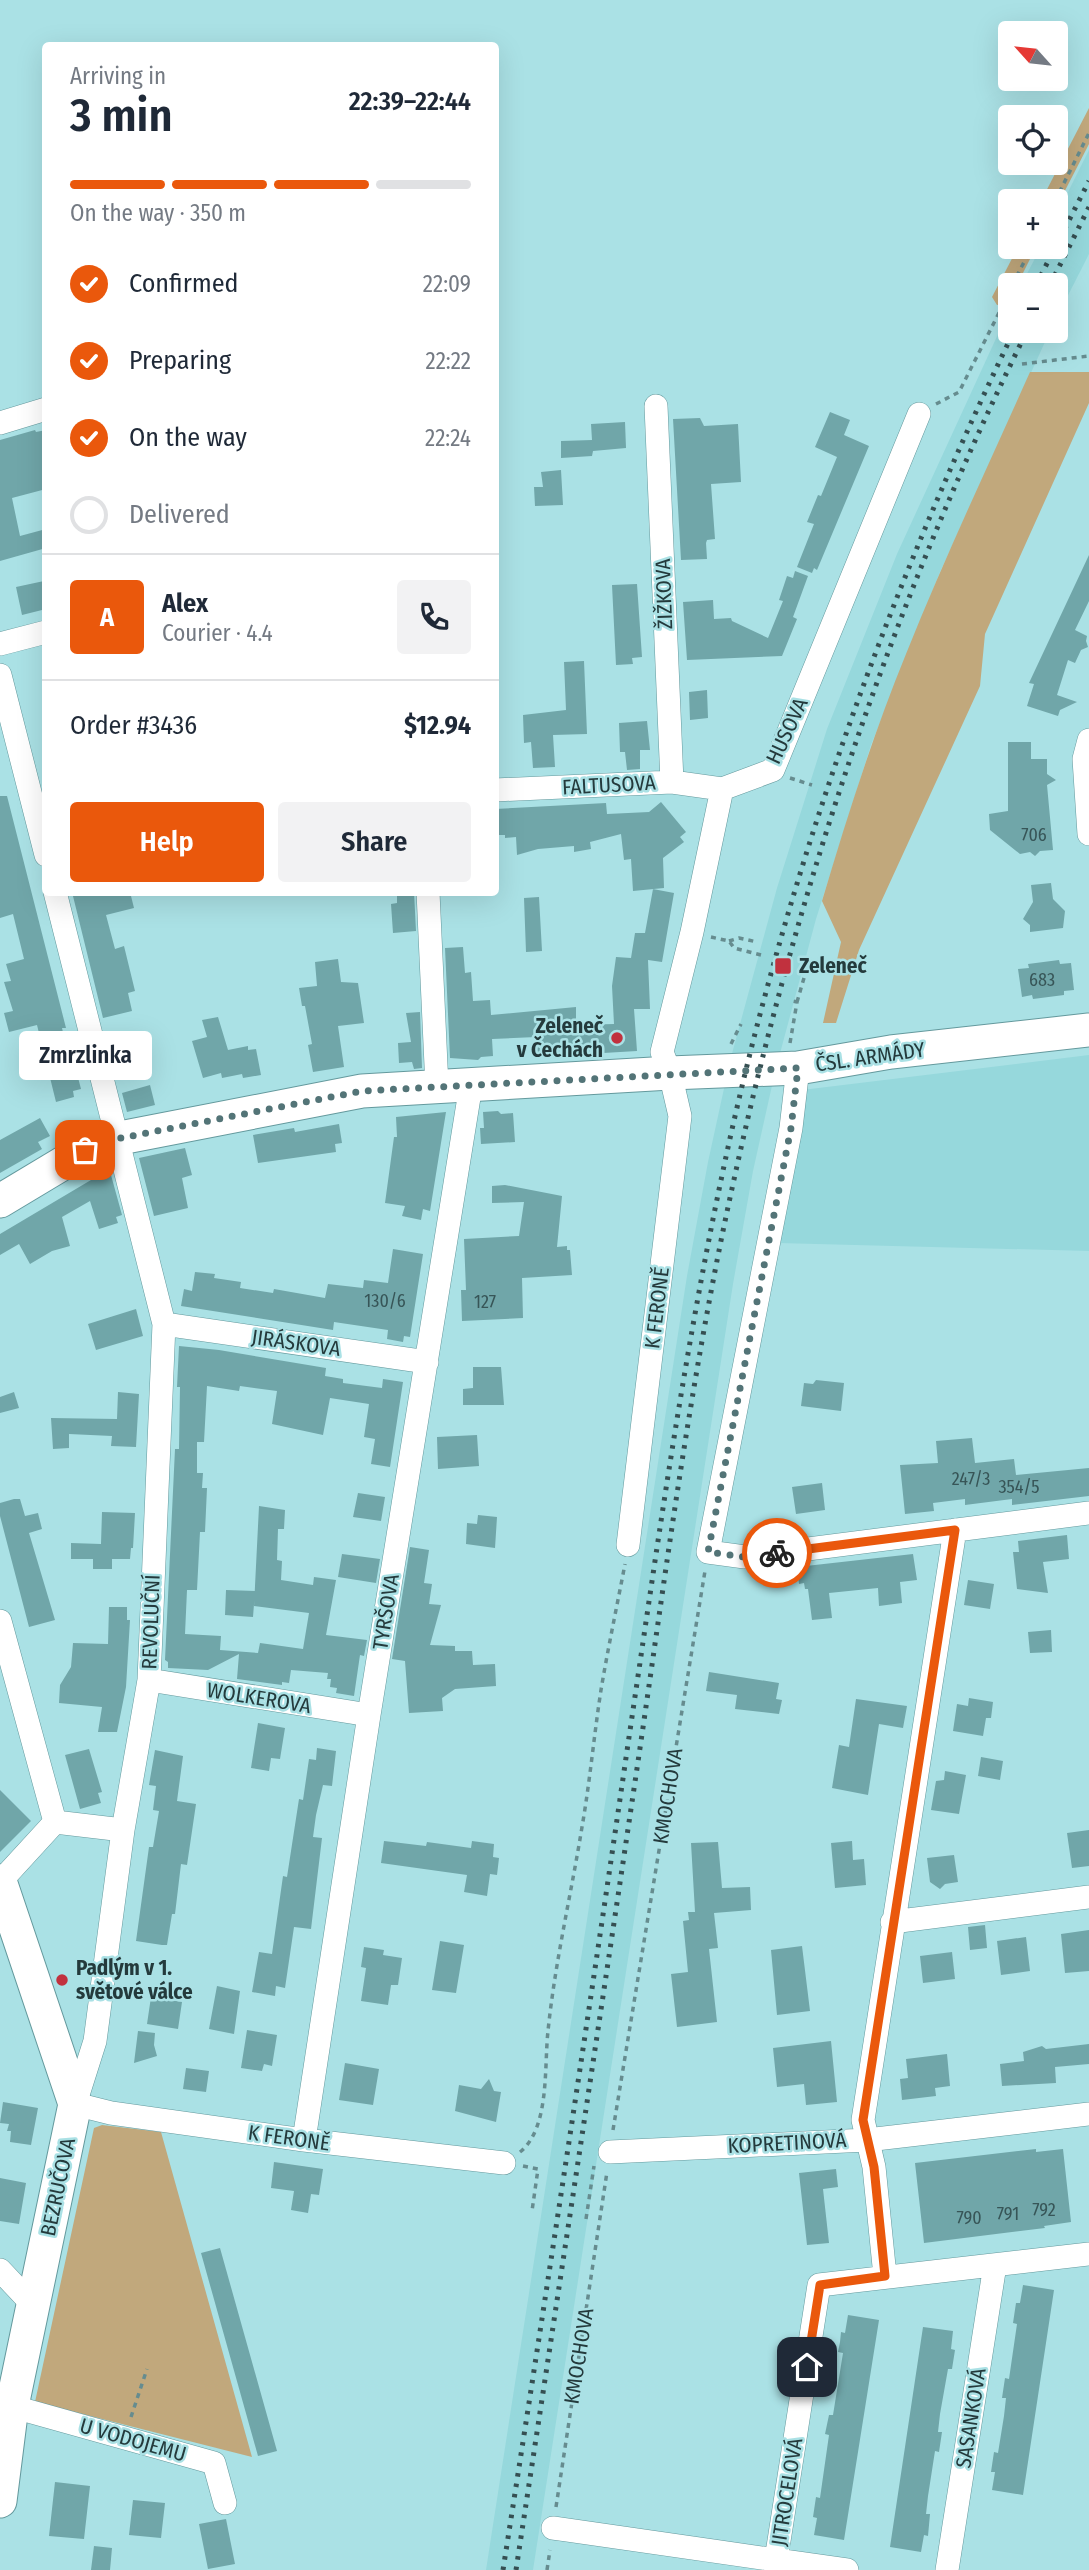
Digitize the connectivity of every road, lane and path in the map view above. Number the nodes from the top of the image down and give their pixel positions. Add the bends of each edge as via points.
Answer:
1 (1089, 133) edge
2 (1061, 189) edge
3 (998, 314) edge
4 (1089, 356) edge
5 (1022, 364) dead end
6 (656, 406) dead end
7 (42, 411) edge
8 (919, 414) joint
9 (0, 423) edge
10 (42, 633) edge
11 (0, 643) edge
12 (0, 675) edge
13 (1089, 740) edge
14 (10, 754) edge
15 (672, 782) junction
16 (801, 782) dead end
17 (812, 785) dead end
18 (722, 789) junction
19 (499, 790) edge
20 (41, 814) edge
21 (1089, 834) edge
22 (56, 896) edge
23 (428, 896) edge
24 (692, 932) junction
25 (729, 941) junction
26 (757, 943) dead end
27 (811, 954) dead end
28 (761, 955) dead end
29 (1089, 1030) edge
30 (798, 1068) junction
31 (670, 1073) junction
32 (471, 1085) junction
33 (437, 1087) junction
34 (116, 1139) junction
35 (0, 1201) edge
36 (164, 1324) junction
37 (427, 1362) junction
38 (1089, 1513) edge
39 (955, 1530) junction
40 (628, 1545) joint
41 (708, 1552) junction
42 (0, 1621) edge
43 (149, 1680) junction
44 (369, 1715) junction
45 (55, 1822) junction
46 (123, 1830) junction
47 (0, 1882) edge
48 (1089, 1897) edge
49 (892, 1922) junction
50 (75, 2104) junction
51 (1089, 2114) edge
52 (304, 2140) junction
53 (867, 2140) junction
54 (610, 2152) junction
55 (504, 2163) joint
56 (538, 2169) dead end
57 (592, 2178) dead end
58 (532, 2211) dead end
59 (586, 2219) dead end
60 (1089, 2254) edge
61 (995, 2265) junction
62 (0, 2270) edge
63 (885, 2276) junction
64 (34, 2306) junction
65 (147, 2370) dead end
66 (6, 2405) edge
67 (123, 2438) junction
68 (0, 2501) edge
69 (225, 2502) dead end
70 (553, 2528) joint
71 (776, 2560) junction
72 (847, 2570) edge
73 (947, 2570) edge

1 - 2 path
3 - 8 path via 959,391
4 - 5 path
6 - 15 street, ŽIŽKOVA
7 - 9 street
8 - 18 street, HUSOVA via 773,769
10 - 11 street
12 - 14 street
13 - 21 street via 1084,758
14 - 20 street
15 - 18 street, FALTUSOVA
15 - 19 street, FALTUSOVA
16 - 17 path
18 - 24 street
22 - 34 street, REVOLUČNÍ
23 - 33 street
24 - 25 path
24 - 31 street via 662,1052
25 - 26 path via 739,938
25 - 28 path via 734,948
27 - 30 path via 795,1001 789,1054
29 - 30 street, ČSL. ARMÁDY via 891,1052
30 - 31 street, ČSL. ARMÁDY
30 - 41 street via 791,1128
31 - 32 street, ČSL. ARMÁDY
31 - 40 street, K FERONĚ via 680,1116
32 - 33 street, ČSL. ARMÁDY
32 - 37 street, TYRŠOVA
33 - 34 street, ČSL. ARMÁDY via 362,1091
34 - 35 street, ČSL. ARMÁDY via 85,1150
34 - 36 street, REVOLUČNÍ
36 - 37 street, JIRÁSKOVA
36 - 43 street, REVOLUČNÍ
37 - 44 street, TYRŠOVA
38 - 39 street
39 - 41 street via 745,1557
39 - 49 street
40 - 55 path via 554,1983 544,2093 530,2144
41 - 54 path, KMOCHOVA
42 - 45 street
43 - 44 street, WOLKEROVA
43 - 46 street, REVOLUČNÍ
44 - 52 street, TYRŠOVA
45 - 46 street
45 - 47 street
46 - 50 street, REVOLUČNÍ via 95,2040
47 - 50 street
48 - 49 street
49 - 53 street via 863,2120
50 - 52 street, K FERONĚ
50 - 64 street, BEZRUČOVA
51 - 53 street, KOPRETINOVÁ
52 - 55 street, K FERONĚ
53 - 54 street, KOPRETINOVÁ
53 - 63 street
54 - 70 path, KMOCHOVA
56 - 58 path
57 - 59 path
60 - 61 street
61 - 63 street
61 - 73 street, SASANKOVÁ
62 - 64 street
63 - 71 street, JITROCELOVÁ via 820,2285
64 - 66 street, BEZRUČOVA
65 - 67 path
66 - 67 street, U VODOJEMU
66 - 68 street, BEZRUČOVA
67 - 69 street, U VODOJEMU via 214,2463
70 - 71 street, JITROCELOVÁ
71 - 72 street

